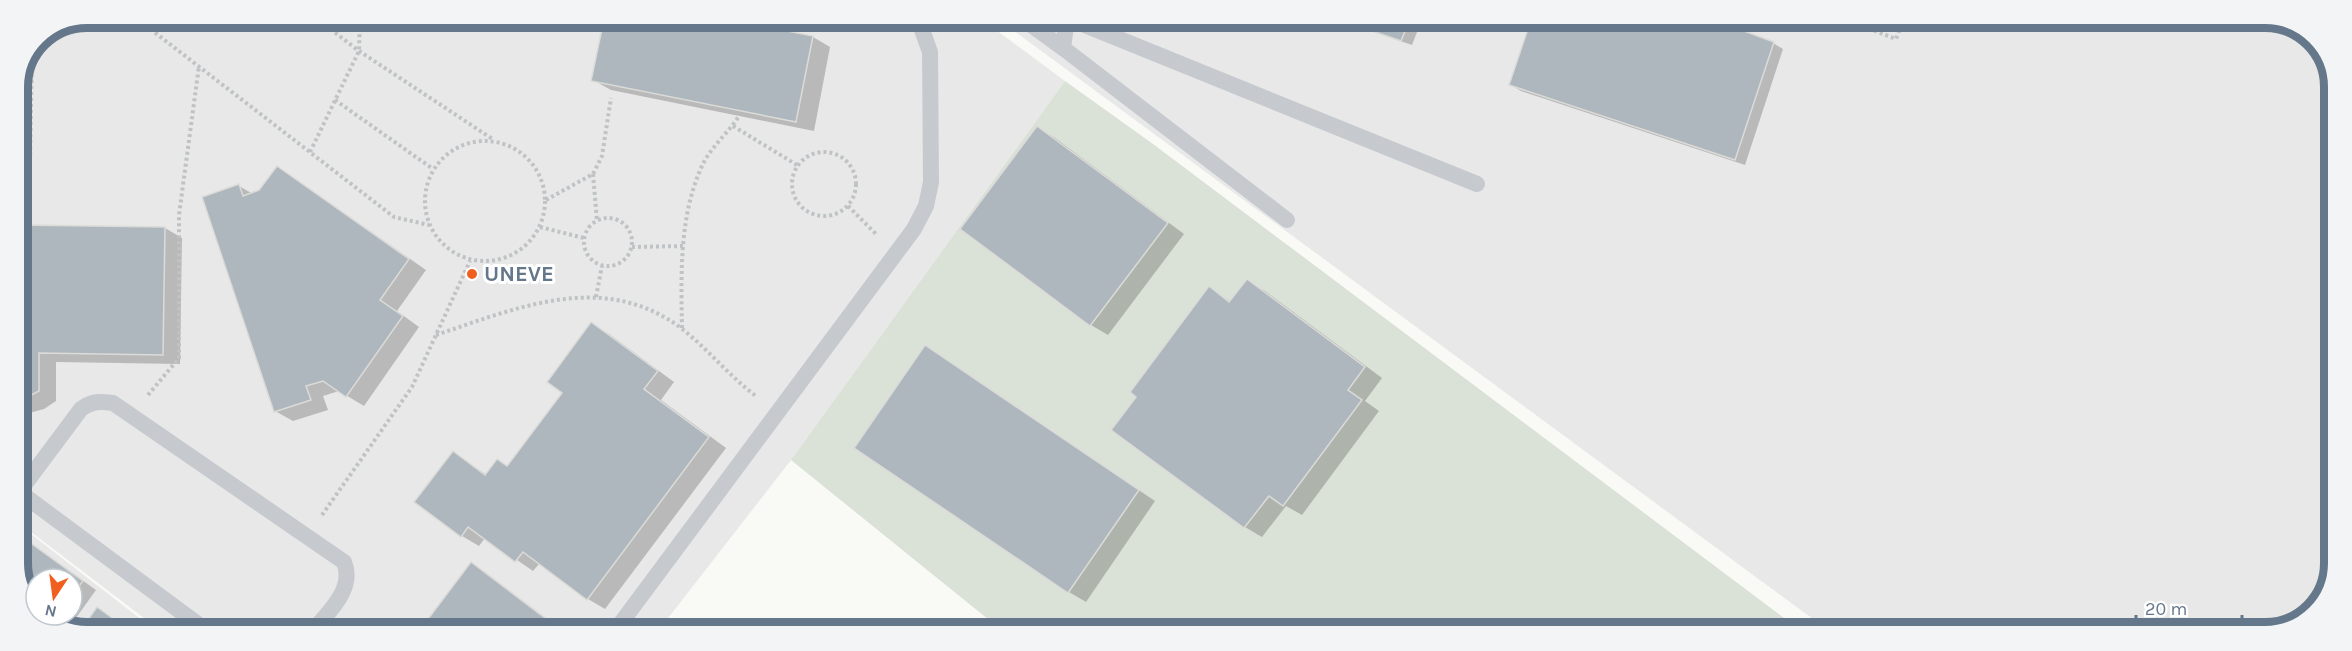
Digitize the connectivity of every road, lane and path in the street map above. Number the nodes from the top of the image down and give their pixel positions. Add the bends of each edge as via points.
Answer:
1 (150, 28) edge
2 (159, 28) edge
3 (329, 28) edge
4 (360, 28) edge
5 (921, 28) edge
6 (1035, 28) edge
7 (1066, 28) edge
8 (1090, 28) edge
9 (1867, 28) edge
10 (1900, 28) edge
11 (156, 32) junction
12 (1063, 48) junction
13 (359, 51) junction
14 (199, 66) junction
15 (32, 70) edge
16 (611, 98) dead end
17 (335, 100) junction
18 (740, 116) dead end
19 (733, 126) junction
20 (495, 141) junction
21 (310, 152) junction
22 (797, 165) junction
23 (433, 169) junction
24 (593, 174) junction
25 (1478, 184) dead end
26 (546, 200) junction
27 (848, 206) junction
28 (29, 215) dead end
29 (1287, 220) dead end
30 (597, 221) junction
31 (429, 225) junction
32 (540, 227) junction
33 (584, 238) junction
34 (684, 246) junction
35 (632, 247) junction
36 (896, 253) junction
37 (470, 261) junction
38 (602, 266) junction
39 (596, 297) junction
40 (682, 329) junction
41 (436, 334) junction
42 (778, 412) junction
43 (132, 414) junction
44 (29, 477) edge
45 (29, 499) edge
46 (307, 535) junction
47 (195, 622) edge
48 (321, 622) edge
49 (622, 622) edge

1 - 11 path
2 - 11 path
3 - 13 path
4 - 13 path
5 - 36 lane via 930,52 931,182 922,214
6 - 12 lane
7 - 12 lane
8 - 25 lane
9 - 10 path via 1896,39
11 - 14 path
12 - 29 lane
13 - 17 path
13 - 20 path
14 - 21 path
14 - 43 path via 179,215 178,358
15 - 28 path
16 - 24 path via 602,156
17 - 21 path
17 - 23 path
18 - 19 path
19 - 22 path
19 - 34 path via 704,162 689,204
20 - 23 path via 469,142 446,154
20 - 26 path via 521,152 539,173
21 - 31 path via 394,217
22 - 27 path via 791,180 793,196 803,209 826,216
22 - 27 path via 808,155 823,151 838,154 850,164 856,178 856,193
23 - 31 path via 424,200
24 - 26 path
24 - 30 path
26 - 32 path
27 - 36 path
30 - 33 path
30 - 35 path via 618,220 632,236
31 - 37 path via 446,248
32 - 33 path
32 - 37 path via 524,249 498,261
33 - 38 path via 592,260
34 - 35 path
34 - 40 path
35 - 38 path via 621,262
36 - 42 lane
37 - 41 path
38 - 39 path
39 - 40 path via 620,300 657,313
39 - 41 path via 528,304
40 - 42 path via 742,385
41 - 46 path via 412,387
42 - 49 lane
43 - 44 lane via 113,403 89,403
43 - 46 lane
45 - 47 lane
46 - 48 lane via 344,562 349,574 342,594

